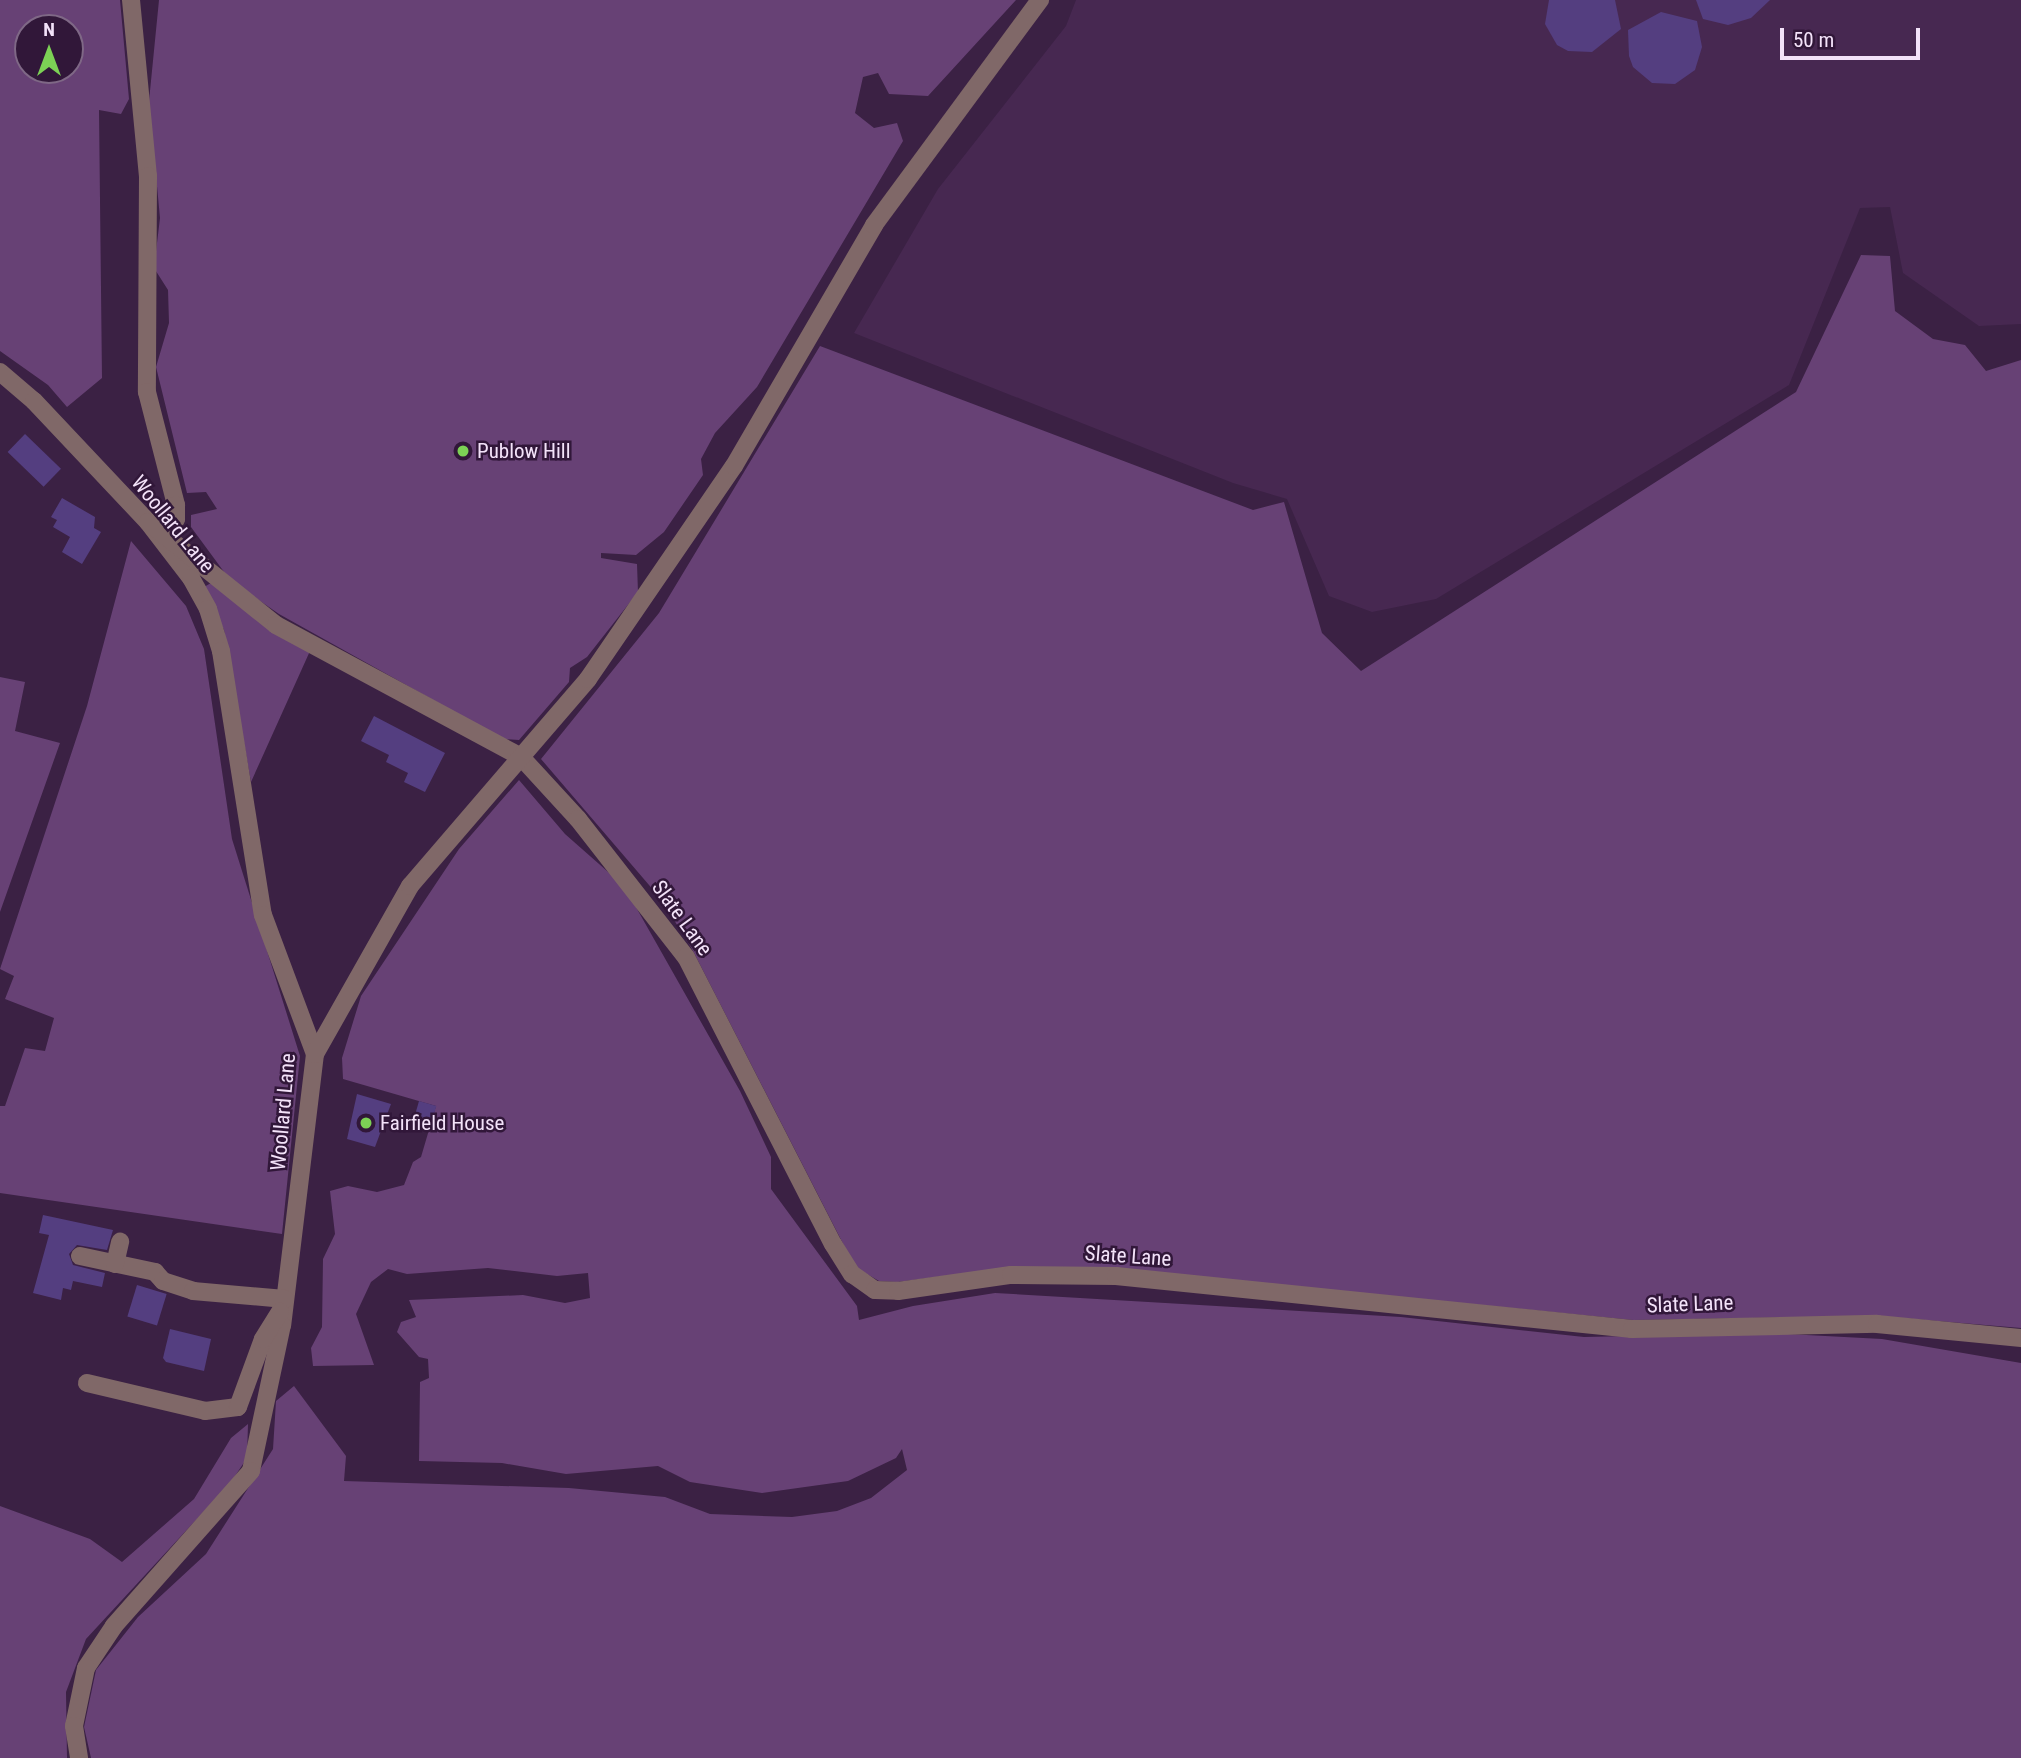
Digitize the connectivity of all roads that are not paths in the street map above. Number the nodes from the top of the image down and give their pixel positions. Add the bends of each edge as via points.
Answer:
1 (131, 0) edge
2 (1040, 0) edge
3 (0, 372) edge
4 (148, 522) junction
5 (167, 538) junction
6 (521, 757) junction
7 (315, 1054) junction
8 (120, 1242) dead end
9 (80, 1256) dead end
10 (115, 1264) junction
11 (285, 1303) junction
12 (2021, 1338) edge
13 (87, 1383) dead end
14 (79, 1758) edge

1 - 5 street via 148,176 147,392 176,505 176,519
2 - 6 street via 874,225 734,466 660,578 588,679
3 - 4 street, Woollard Lane via 34,401
4 - 5 street, Slate Lane
4 - 7 street, Woollard Lane via 191,578 208,609 221,651 264,915
5 - 6 street, Slate Lane via 276,625
6 - 7 street via 410,886
6 - 12 street, Slate Lane via 578,819 686,957 833,1244 852,1274 875,1290 898,1291 1011,1275 1116,1276 1632,1329 1877,1325
7 - 11 street, Woollard Lane
8 - 10 street
9 - 10 street
10 - 11 street via 155,1272 163,1281 193,1291
11 - 13 street via 263,1339 238,1407 205,1411
11 - 14 street, Woollard Lane via 251,1471 114,1626 86,1668 74,1726

